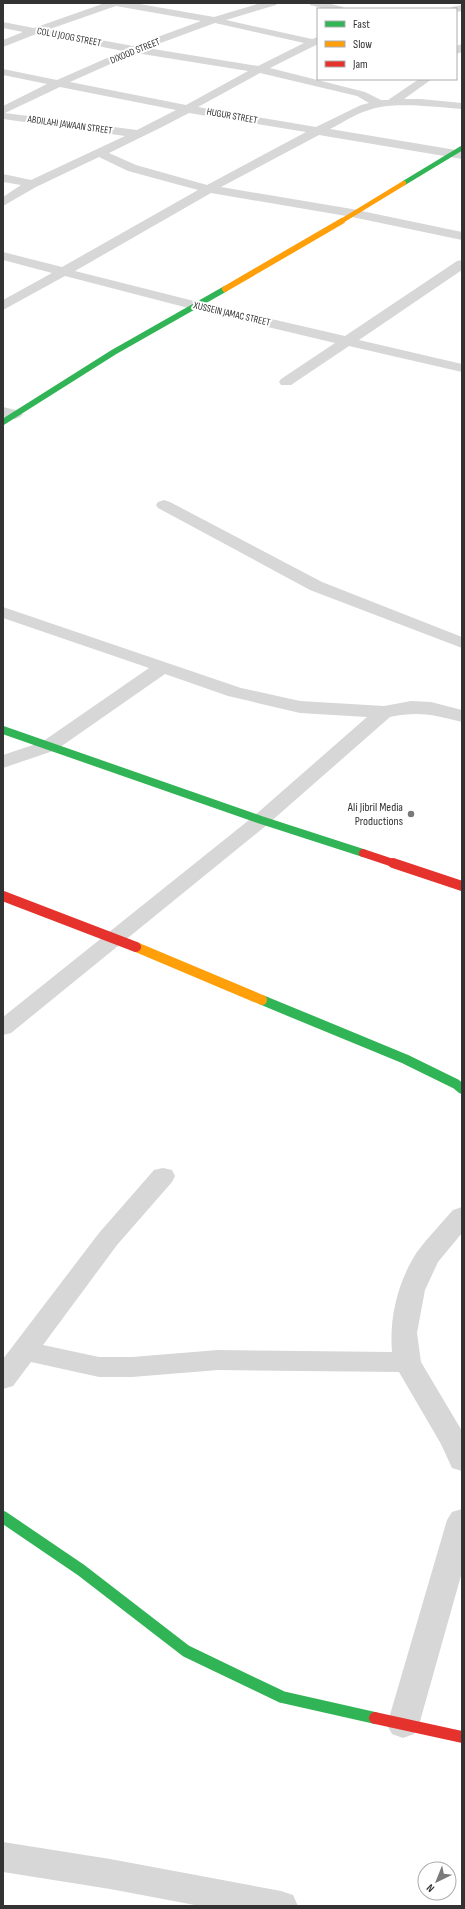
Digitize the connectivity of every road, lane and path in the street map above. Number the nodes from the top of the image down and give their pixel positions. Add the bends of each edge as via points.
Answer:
1 (115, 3) edge
2 (272, 3) edge
3 (314, 3) edge
4 (336, 8) edge
5 (214, 20) junction
6 (3, 25) edge
7 (35, 31) junction
8 (315, 41) edge
9 (3, 44) edge
10 (136, 50) junction
11 (259, 69) junction
12 (3, 72) edge
13 (425, 80) edge
14 (58, 83) junction
15 (392, 103) junction
16 (379, 104) junction
17 (462, 106) edge
18 (188, 109) junction
19 (3, 110) edge
20 (3, 116) edge
21 (317, 131) junction
22 (138, 134) junction
23 (462, 148) edge
24 (100, 153) junction
25 (457, 154) edge
26 (3, 178) edge
27 (32, 184) junction
28 (209, 189) junction
29 (3, 202) edge
30 (352, 213) junction
31 (462, 236) edge
32 (3, 256) edge
33 (462, 264) edge
34 (61, 272) junction
35 (3, 306) edge
36 (196, 306) junction
37 (349, 341) junction
38 (462, 368) edge
39 (286, 382) dead end
40 (7, 416) edge
41 (164, 505) dead end
42 (3, 612) edge
43 (462, 643) edge
44 (163, 667) junction
45 (384, 712) junction
46 (462, 716) edge
47 (3, 730) edge
48 (49, 746) junction
49 (3, 762) edge
50 (261, 820) junction
51 (462, 886) edge
52 (3, 896) edge
53 (114, 938) junction
54 (3, 1028) edge
55 (462, 1089) edge
56 (163, 1176) dead end
57 (462, 1216) edge
58 (25, 1351) junction
59 (407, 1362) junction
60 (3, 1379) edge
61 (462, 1460) edge
62 (3, 1517) edge
63 (462, 1520) edge
64 (403, 1724) junction
65 (462, 1737) edge
66 (3, 1857) edge
67 (281, 1906) edge

1 - 5 street
1 - 7 street
2 - 5 street, DIXOOD STREET
3 - 4 street
5 - 8 street
5 - 10 street, DIXOOD STREET
6 - 7 street, COL U JOOG STREET
7 - 9 street
7 - 10 street, COL U JOOG STREET
8 - 11 street
10 - 11 street, COL U JOOG STREET
10 - 14 street, DIXOOD STREET
11 - 16 street, COL U JOOG STREET via 361,94
11 - 18 street
12 - 14 street, HUGUR STREET
13 - 15 street
14 - 18 street, HUGUR STREET
14 - 19 street, DIXOOD STREET
15 - 16 street
15 - 17 street via 421,102
16 - 21 street via 365,107
18 - 21 street, HUGUR STREET
18 - 22 street
20 - 22 street, ABDILAHI JAWAAN STREET
21 - 25 street, HUGUR STREET
21 - 28 street
22 - 24 street
23 - 25 street
24 - 27 street
24 - 28 street via 132,168
25 - 30 street
26 - 27 street
27 - 29 street
28 - 30 street
28 - 34 street
30 - 31 street
30 - 36 street
32 - 34 street, XUSSEIN JAMAC STREET
33 - 37 street
34 - 35 street
34 - 36 street, XUSSEIN JAMAC STREET
36 - 37 street, XUSSEIN JAMAC STREET
36 - 40 street
37 - 38 street, XUSSEIN JAMAC STREET
37 - 39 street
41 - 43 street via 316,586
42 - 44 street
44 - 45 street via 235,692 300,708
44 - 48 street
45 - 46 street via 411,707 431,708
45 - 50 street
47 - 48 street
48 - 49 street
48 - 50 street
50 - 51 street
50 - 53 street
52 - 53 street
53 - 54 street
53 - 55 street via 405,1059
56 - 58 street via 108,1239
57 - 59 street via 427,1258 412,1290 404,1333
58 - 59 street via 99,1367 218,1360
58 - 60 street
59 - 61 street via 455,1443
62 - 64 street via 81,1570 186,1651 282,1697
63 - 64 street
64 - 65 street
66 - 67 street

